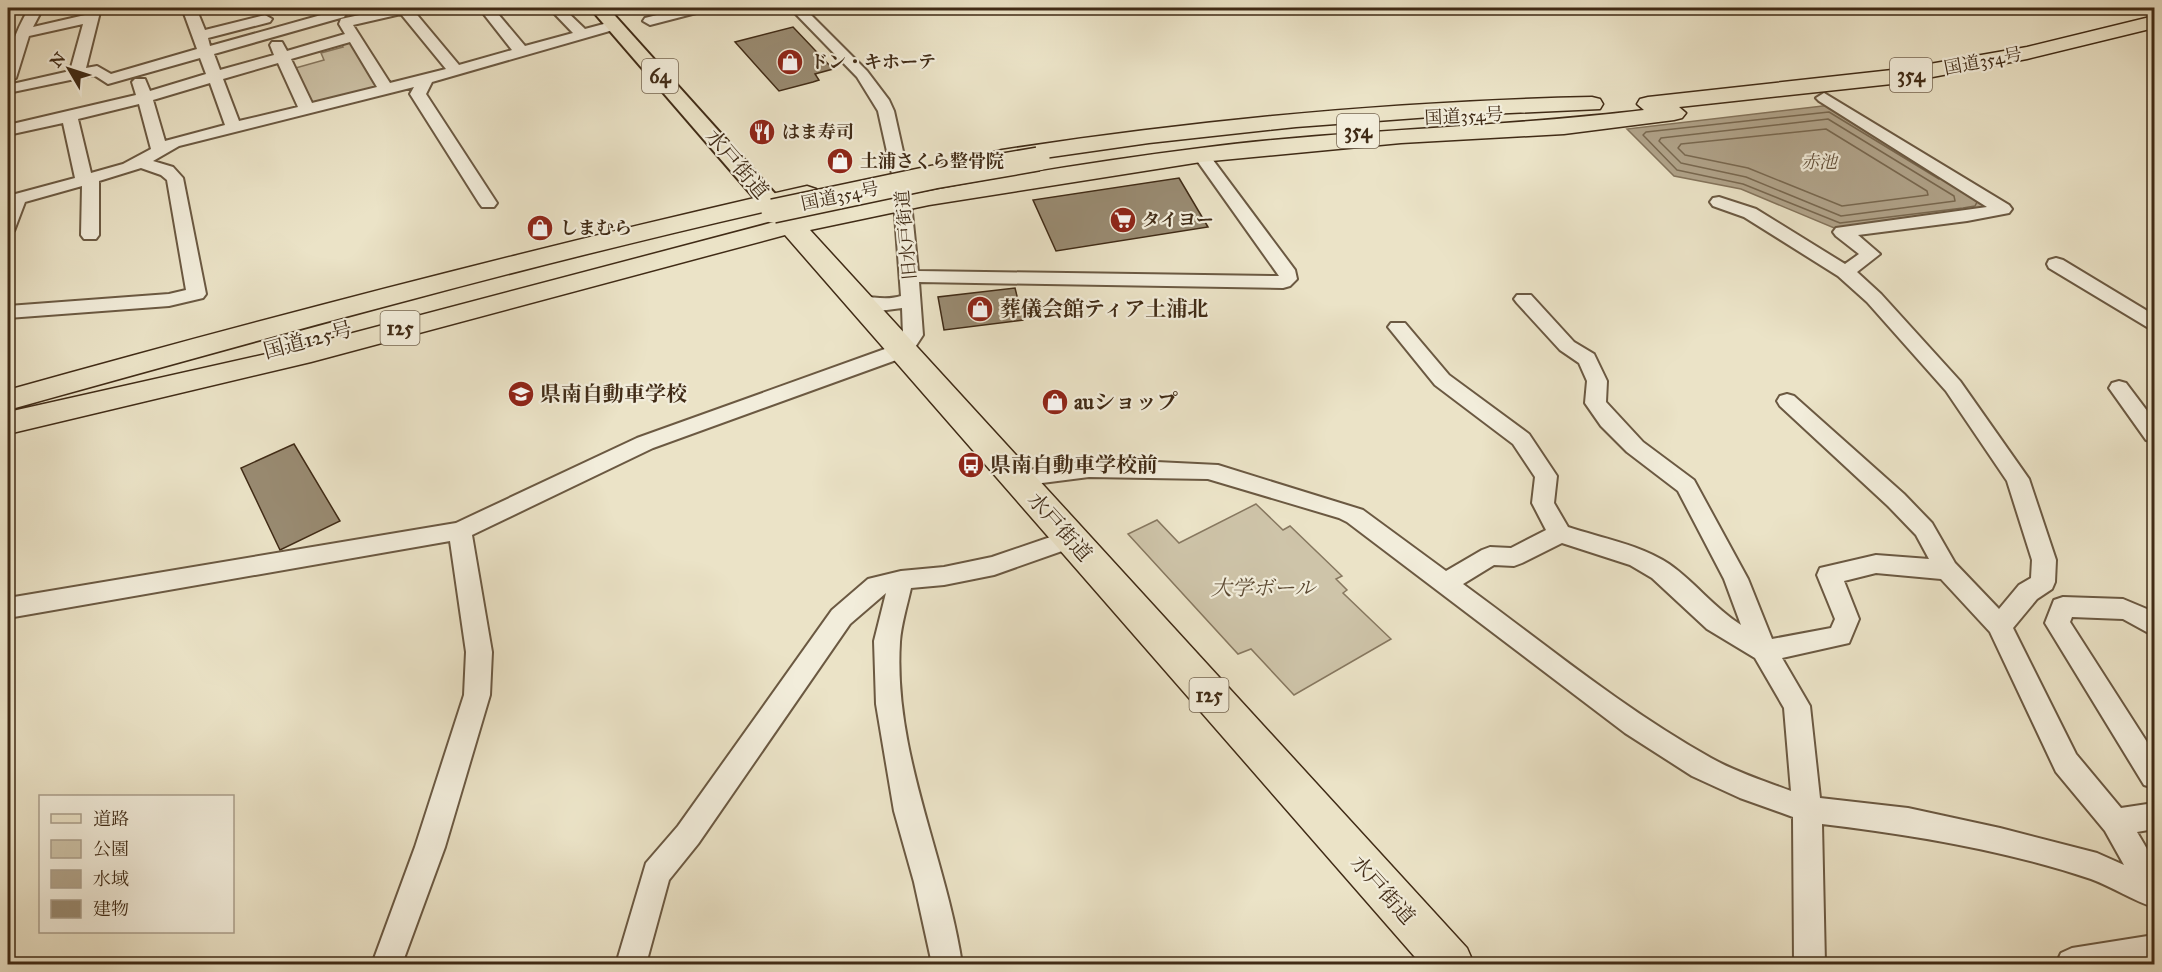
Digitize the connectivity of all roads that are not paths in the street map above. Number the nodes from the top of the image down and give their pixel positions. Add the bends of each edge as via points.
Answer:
1 (36, 8) edge
2 (189, 8) edge
3 (406, 8) edge
4 (486, 8) edge
5 (556, 8) edge
6 (599, 8) edge
7 (699, 8) edge
8 (797, 8) edge
9 (92, 13) edge
10 (338, 15) edge
11 (275, 16) dead end
12 (650, 21) dead end
13 (2154, 22) edge
14 (615, 25) junction
15 (24, 30) junction
16 (8, 32) edge
17 (271, 33) junction
18 (2154, 33) edge
19 (582, 34) junction
20 (200, 36) junction
21 (354, 36) junction
22 (205, 51) junction
23 (521, 51) junction
24 (282, 57) junction
25 (455, 70) junction
26 (137, 71) junction
27 (77, 74) junction
28 (214, 77) junction
29 (8, 78) edge
30 (426, 79) junction
31 (8, 89) edge
32 (386, 89) junction
33 (145, 97) junction
34 (1824, 98) junction
35 (1668, 108) junction
36 (308, 109) junction
37 (69, 116) junction
38 (234, 128) junction
39 (8, 130) edge
40 (160, 150) junction
41 (1201, 155) junction
42 (139, 162) junction
43 (900, 174) junction
44 (87, 179) junction
45 (13, 200) edge
46 (903, 202) junction
47 (1719, 202) dead end
48 (488, 203) dead end
49 (779, 214) junction
50 (8, 227) edge
51 (90, 235) dead end
52 (623, 252) junction
53 (2056, 264) dead end
54 (1845, 272) junction
55 (910, 276) junction
56 (911, 298) junction
57 (1524, 298) dead end
58 (860, 302) junction
59 (8, 312) edge
60 (2154, 323) edge
61 (1398, 327) dead end
62 (903, 351) junction
63 (2119, 388) dead end
64 (1786, 401) dead end
65 (8, 402) edge
66 (8, 421) edge
67 (2154, 435) edge
68 (1019, 481) junction
69 (460, 531) junction
70 (1560, 533) junction
71 (1071, 539) junction
72 (1947, 570) junction
73 (901, 580) junction
74 (1444, 584) junction
75 (8, 608) edge
76 (2000, 626) junction
77 (2154, 626) edge
78 (1764, 651) junction
79 (2154, 776) edge
80 (1807, 809) junction
81 (2154, 816) edge
82 (2115, 822) junction
83 (2154, 888) edge
84 (2154, 893) edge
85 (2154, 950) edge
86 (387, 964) edge
87 (631, 964) edge
88 (947, 964) edge
89 (1450, 964) edge
90 (1809, 964) edge
91 (2072, 964) edge

1 - 15 street
2 - 20 street
3 - 10 street
3 - 25 street
4 - 23 street
5 - 19 street
6 - 14 main road, 水戸街道 / 64
7 - 12 street
8 - 43 street, 旧水戸街道 via 862,74 881,100
9 - 15 street
9 - 27 street
10 - 17 street
10 - 21 street
11 - 20 street
13 - 35 highway, 国道354号 / 354 via 2027,53 1900,76
14 - 19 street
14 - 49 main road, 水戸街道 / 64
15 - 16 street
15 - 29 street
17 - 22 street
17 - 24 street
18 - 34 highway, 国道354号 / 354 via 1988,72
19 - 23 street
20 - 22 street
21 - 24 street
21 - 32 street
22 - 26 street
22 - 28 street
23 - 25 street
24 - 28 street
24 - 36 street
25 - 30 street
26 - 27 street via 108,79 97,70
26 - 33 street
27 - 31 street
28 - 33 street
28 - 38 street
30 - 32 street
30 - 48 street via 418,94
32 - 36 street
33 - 37 street
33 - 40 street
34 - 35 highway, 国道354号 / 354
34 - 54 street via 2003,209 1842,232 1871,254
35 - 41 highway via 1564,127 1401,136
35 - 43 highway via 1535,105 1271,121 1128,138
35 - 49 highway, 国道354号 / 354 via 1296,136 1041,164
36 - 38 street
37 - 39 street
37 - 44 street
38 - 40 street via 173,143
40 - 42 street
41 - 46 highway
41 - 55 street via 1288,279 1283,282
42 - 44 street
42 - 59 street via 168,171 176,178 196,294 169,300
43 - 46 street, 旧水戸街道
43 - 49 highway
44 - 45 street
44 - 51 street
45 - 50 street
46 - 49 highway
46 - 55 street, 旧水戸街道
47 - 54 street via 1750,213
49 - 52 highway, 国道125号 / 125
49 - 58 highway, 水戸街道 / 125
49 - 65 highway, 125 via 602,241 308,315
49 - 66 highway, 125 via 311,353
52 - 65 highway, 国道125号 / 125
52 - 66 highway, 国道125号 / 125
53 - 60 street
54 - 76 street via 1874,298 1953,386 2018,479 2044,560 2043,582 2028,592
55 - 56 street, 旧水戸街道
56 - 58 street via 883,306
56 - 62 street, 旧水戸街道 via 913,335
57 - 78 street via 1567,346 1587,359 1597,381 1594,403 1609,422 1686,486 1736,579
58 - 62 highway, 水戸街道 / 125
61 - 70 street via 1442,380 1521,439 1546,476 1544,503
62 - 68 highway, 水戸街道 / 125
62 - 69 street via 645,443
63 - 67 street
64 - 72 street via 1924,529
68 - 71 highway, 水戸街道 / 125
68 - 74 street via 1078,468 1223,474 1355,516
69 - 75 street
69 - 86 street via 479,652 477,695 430,847
70 - 74 street via 1514,557 1490,556
70 - 78 street via 1638,559 1661,572 1716,622
71 - 73 street via 994,566
71 - 89 highway, 水戸街道 / 125
72 - 76 street
72 - 78 street via 1876,564 1829,575 1848,619 1840,636
73 - 87 street via 877,586 841,617 688,835 656,873
73 - 88 street via 887,641 889,704 908,811
74 - 80 street via 1634,726 1712,771
76 - 82 street via 2066,763
77 - 79 street via 2127,608 2063,607 2057,623
78 - 80 street via 1797,706
80 - 84 street via 1908,821 2001,841 2097,867
80 - 90 street
81 - 82 street
82 - 83 street
85 - 91 street

